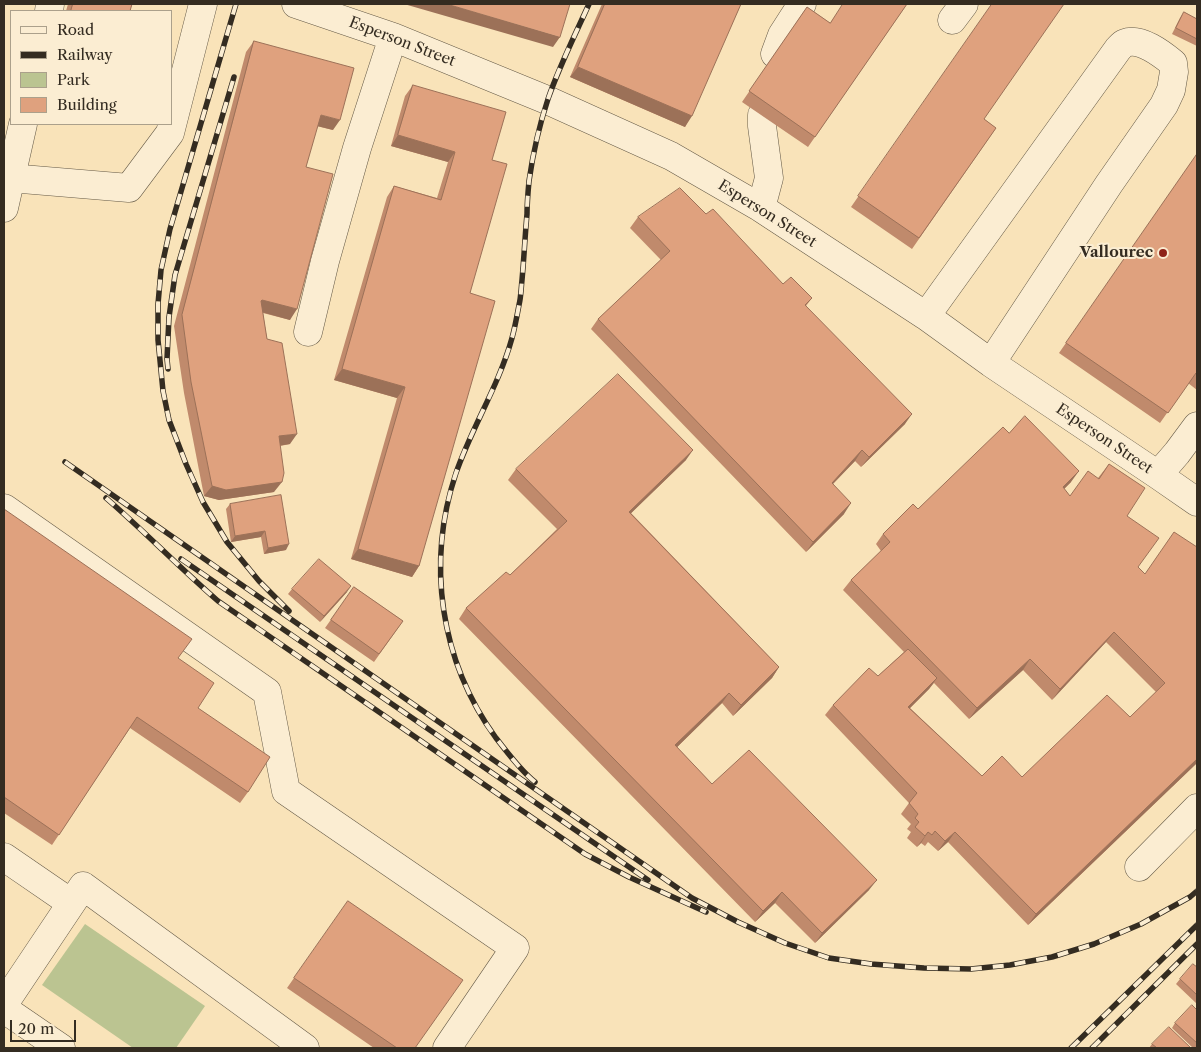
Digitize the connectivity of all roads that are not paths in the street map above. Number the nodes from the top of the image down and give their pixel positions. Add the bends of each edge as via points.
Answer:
1 (203, 4) edge
2 (296, 4) edge
3 (802, 4) edge
4 (393, 37) junction
5 (775, 54) edge
6 (762, 116) edge
7 (23, 125) edge
8 (10, 178) junction
9 (4, 208) edge
10 (761, 208) junction
11 (926, 316) junction
12 (308, 332) dead end
13 (991, 362) junction
14 (1197, 426) edge
15 (1158, 474) junction
16 (1197, 502) edge
17 (4, 508) edge
18 (1197, 808) edge
19 (4, 857) edge
20 (1139, 867) dead end
21 (71, 903) junction
22 (4, 1004) edge
23 (4, 1009) edge
24 (61, 1048) edge
25 (305, 1048) edge
26 (447, 1048) edge

1 - 8 street via 170,133 129,188
2 - 4 street, Esperson Street
3 - 5 street via 782,35
4 - 10 street, Esperson Street via 547,100 671,156
4 - 12 street via 352,167
6 - 10 street via 769,178
7 - 8 street
8 - 9 street
10 - 11 street, Esperson Street
11 - 13 street, Esperson Street
11 - 13 street via 1118,48 1134,42 1164,55 1173,63 1174,72 1164,105
13 - 15 street, Esperson Street
14 - 15 street
15 - 16 street, Esperson Street
17 - 26 street via 267,692 286,791 515,948
18 - 20 street
19 - 21 street
21 - 22 street
21 - 25 street via 83,886
23 - 24 street

